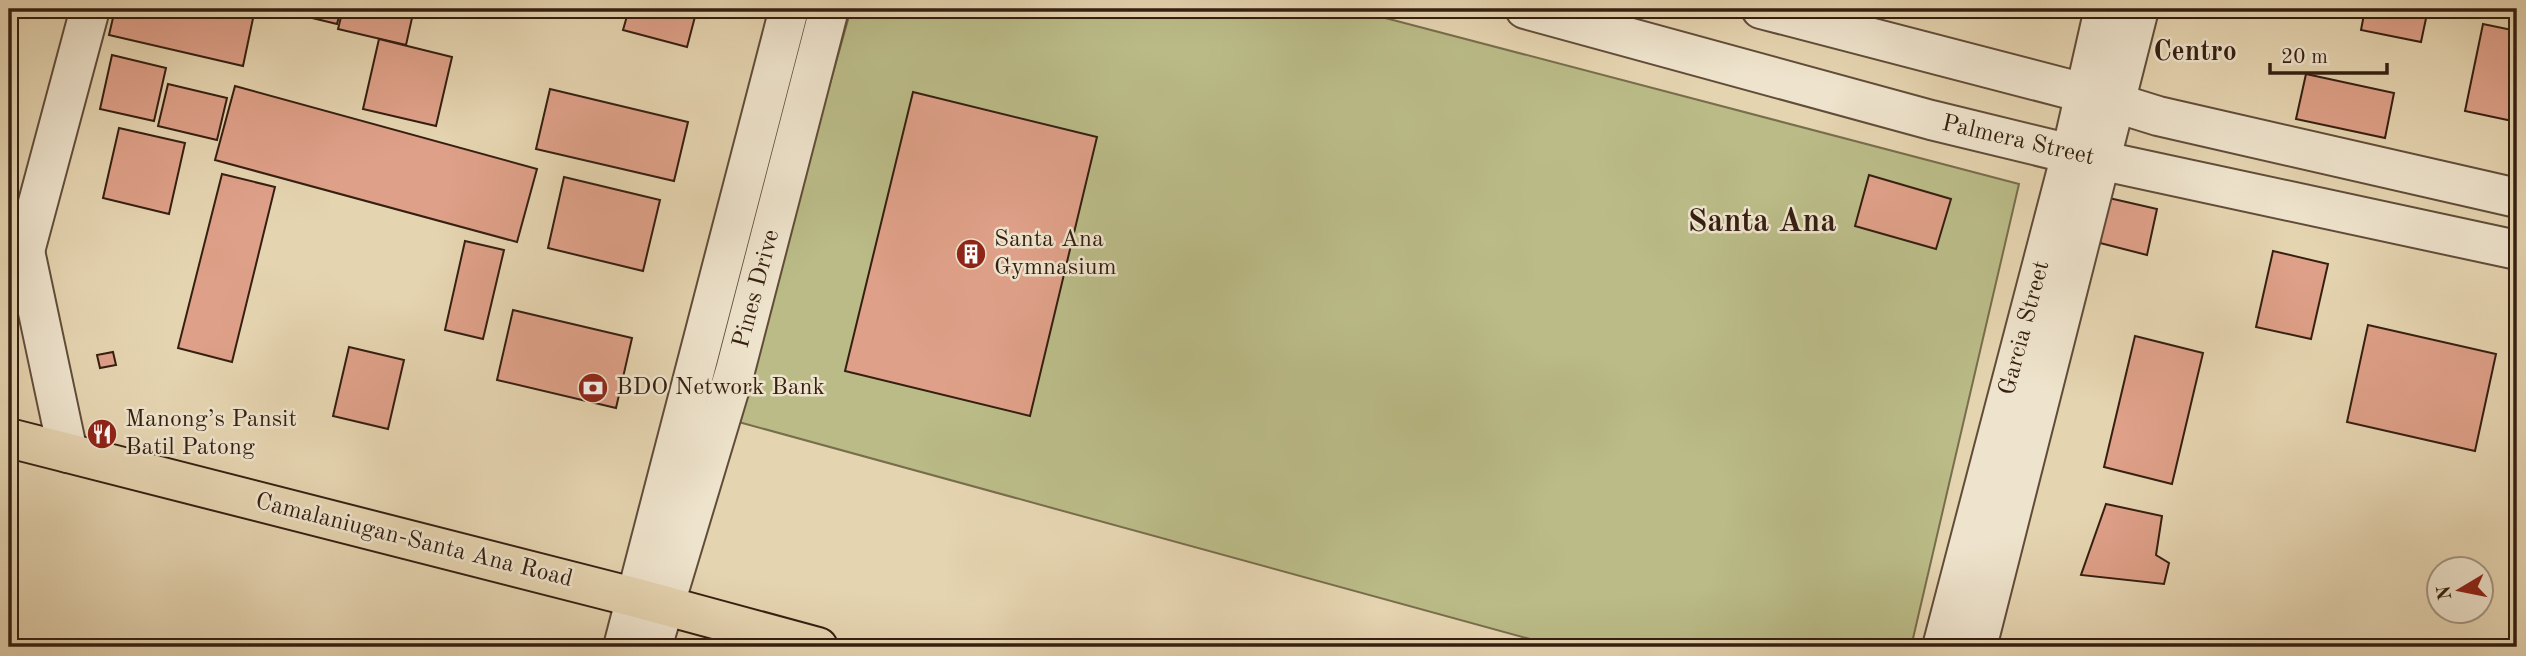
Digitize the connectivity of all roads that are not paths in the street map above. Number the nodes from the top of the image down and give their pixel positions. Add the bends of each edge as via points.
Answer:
1 (90, 9) edge
2 (789, 9) edge
3 (829, 9) edge
4 (1525, 9) edge
5 (1761, 9) edge
6 (2104, 9) edge
7 (2139, 9) edge
8 (2100, 98) junction
9 (2085, 157) junction
10 (2517, 198) edge
11 (2517, 250) edge
12 (17, 261) edge
13 (9, 438) edge
14 (68, 453) junction
15 (650, 601) junction
16 (623, 647) edge
17 (652, 647) edge
18 (818, 647) edge
19 (1942, 647) edge
20 (1977, 647) edge

1 - 12 street
2 - 15 street, Pines Drive
3 - 15 street, Pines Drive via 735,371
4 - 9 street, Palmera Street via 1931,120
5 - 8 street
6 - 8 street, Garcia Street
7 - 8 street, Garcia Street
8 - 9 street, Garcia Street
8 - 10 street via 2170,119
9 - 11 street, Palmera Street
9 - 19 street, Garcia Street
9 - 20 street, Garcia Street
12 - 14 street
13 - 14 main road, Camalaniugan-Santa Ana Road
14 - 15 main road, Camalaniugan-Santa Ana Road
15 - 16 street, Pines Drive
15 - 17 street, Pines Drive
15 - 18 main road, Camalaniugan-Santa Ana Road

